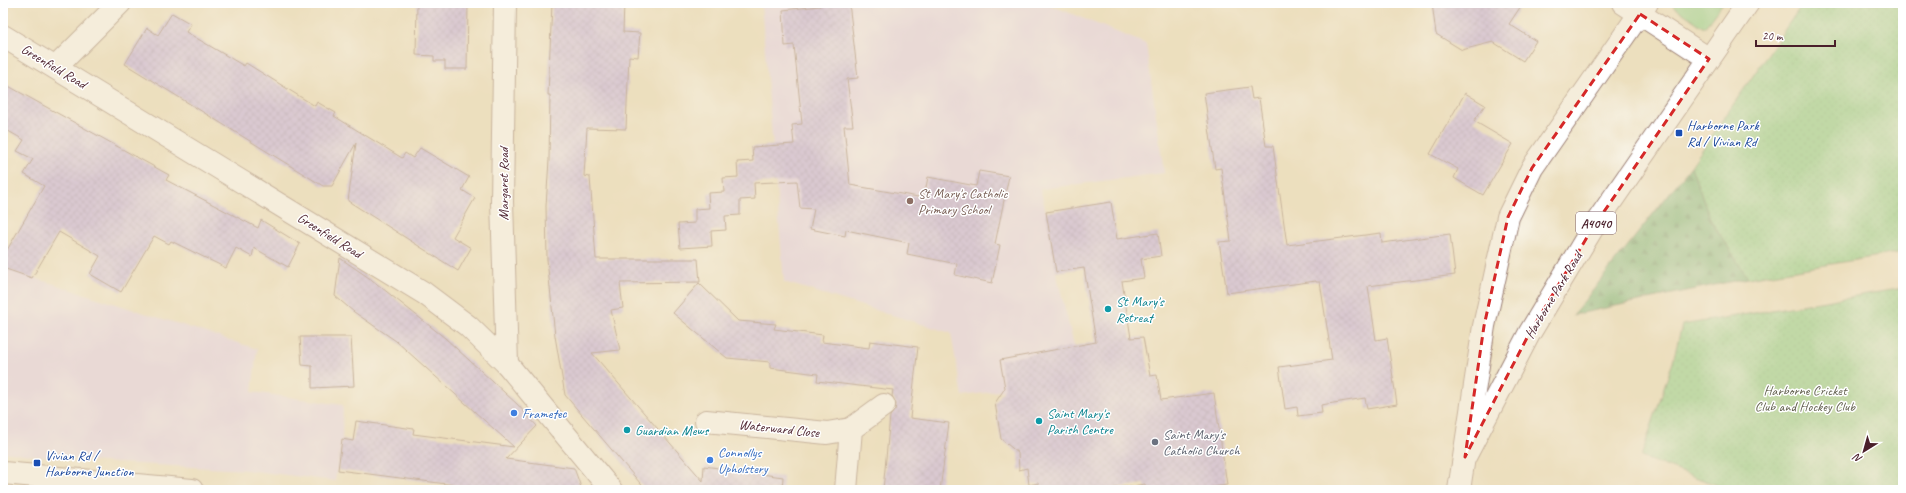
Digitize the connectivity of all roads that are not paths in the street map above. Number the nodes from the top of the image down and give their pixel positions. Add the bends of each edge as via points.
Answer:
1 (120, 3) edge
2 (505, 3) edge
3 (1748, 3) edge
4 (1637, 7) edge
5 (3, 36) edge
6 (1709, 59) junction
7 (56, 67) junction
8 (507, 364) junction
9 (884, 405) dead end
10 (706, 421) dead end
11 (852, 429) junction
12 (1465, 457) junction
13 (3, 473) edge
14 (192, 490) edge
15 (611, 490) edge
16 (846, 490) edge
17 (1460, 490) edge

1 - 7 street
2 - 8 street, Margaret Road via 502,200
3 - 6 street, Harborne Park Road / A4040
4 - 6 street
4 - 12 street, Harborne Park Road / A4040 via 1532,168 1508,217 1484,326
5 - 7 street, Greenfield Road
6 - 12 street, Harborne Park Road / A4040 via 1592,229 1529,334
7 - 8 street, Greenfield Road via 424,293 468,326
8 - 15 street, Greenfield Road
9 - 11 street, Waterward Close
10 - 11 street, Waterward Close via 827,433
11 - 16 street
12 - 17 street, Harborne Park Road / A4040
13 - 14 street

